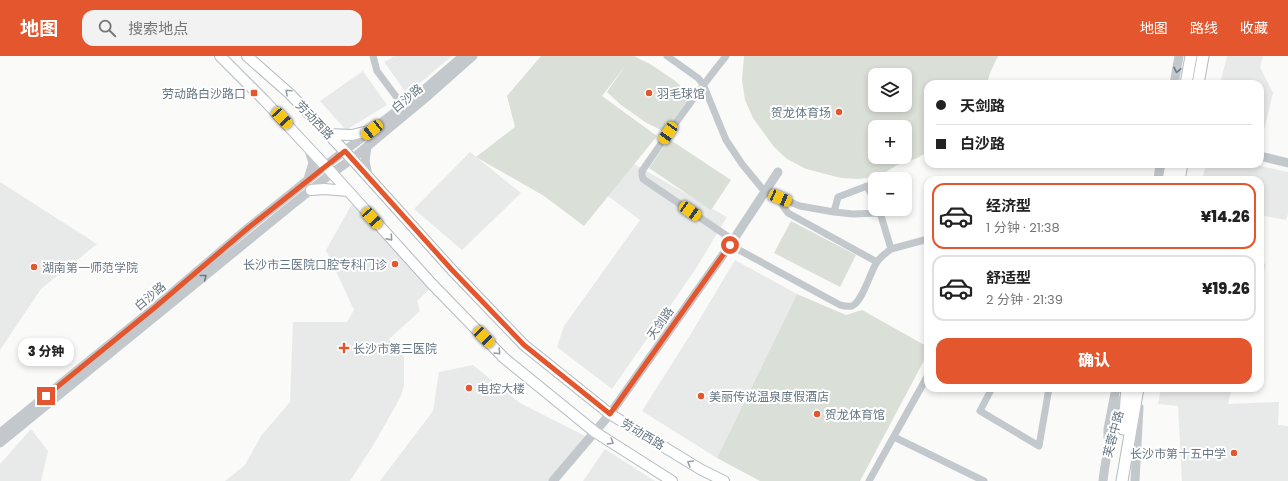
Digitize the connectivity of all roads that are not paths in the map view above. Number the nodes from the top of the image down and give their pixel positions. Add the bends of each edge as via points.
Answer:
1 (220, 56) edge
2 (247, 56) edge
3 (373, 56) edge
4 (463, 56) edge
5 (473, 56) edge
6 (667, 56) edge
7 (726, 56) edge
8 (1179, 56) edge
9 (1191, 56) edge
10 (1203, 56) edge
11 (1175, 80) edge
12 (1187, 80) edge
13 (1199, 80) edge
14 (703, 84) junction
15 (404, 106) junction
16 (372, 130) junction
17 (328, 134) junction
18 (367, 146) junction
19 (308, 147) junction
20 (345, 151) junction
21 (1264, 157) edge
22 (352, 159) junction
23 (1288, 163) edge
24 (329, 169) junction
25 (778, 172) dead end
26 (368, 176) junction
27 (308, 180) junction
28 (868, 188) edge
29 (311, 190) junction
30 (348, 191) junction
31 (765, 192) junction
32 (780, 198) junction
33 (834, 212) junction
34 (868, 212) edge
35 (881, 216) edge
36 (924, 240) edge
37 (732, 243) junction
38 (891, 249) junction
39 (877, 262) junction
40 (924, 382) edge
41 (990, 392) edge
42 (1048, 392) edge
43 (1122, 392) edge
44 (1123, 392) edge
45 (1138, 392) edge
46 (1139, 392) edge
47 (610, 414) junction
48 (595, 432) junction
49 (0, 433) edge
50 (894, 437) junction
51 (1125, 437) junction
52 (0, 443) edge
53 (553, 481) edge
54 (672, 481) edge
55 (724, 481) edge
56 (869, 481) edge
57 (984, 481) edge
58 (1103, 481) edge
59 (1114, 481) edge
60 (1122, 481) edge
61 (1135, 481) edge

1 - 19 main road, 劳动西路
17 -> 2 main road, 劳动西路 via 290,94
3 - 15 street via 377,71
4 - 15 street, 白沙路
5 - 18 street, 白沙路
6 - 14 street
7 - 14 street
8 -> 11 street
9 - 12 main road
10 - 13 main road
14 - 31 street via 726,140
14 - 37 street via 642,171 642,175 643,179
15 - 16 street, 白沙路
16 - 17 main road via 352,135
16 - 20 street, 白沙路
17 - 20 main road, 劳动西路
18 - 22 street, 白沙路
18 - 26 street via 365,162
19 - 24 main road, 劳动西路
19 - 27 street via 313,163
20 - 22 main road, 劳动西路
20 - 24 street, 白沙路
21 - 23 street
22 - 24 street, 白沙路
22 - 26 main road, 劳动西路
24 - 27 street, 白沙路
24 - 29 street, 白沙路
24 - 30 main road, 劳动西路
25 - 31 street, 天剑路
26 - 47 main road, 劳动西路 via 452,270 524,345
27 - 49 street, 白沙路
28 - 33 street via 867,186 838,197
29 - 30 main road
52 -> 29 street, 白沙路
30 -> 48 main road, 劳动西路 via 432,284 504,358
31 - 32 street
31 - 37 street, 天剑路
32 - 33 street via 800,206
32 - 39 street via 788,213
33 - 34 street
35 - 38 street
36 - 38 street
37 - 39 street via 840,305 848,307 858,300
37 - 47 street, 天剑路
38 - 39 street
40 - 50 street
41 - 42 street via 980,411 1039,446
43 - 58 street, 芙蓉中路
44 - 51 main road
45 - 51 main road
46 - 61 street, 芙蓉中路
47 - 48 street, 天剑路
55 -> 47 main road, 劳动西路
48 - 53 street, 天剑路
48 -> 54 main road, 劳动西路
50 - 56 street
50 - 57 street
51 - 59 main road
51 - 60 main road

